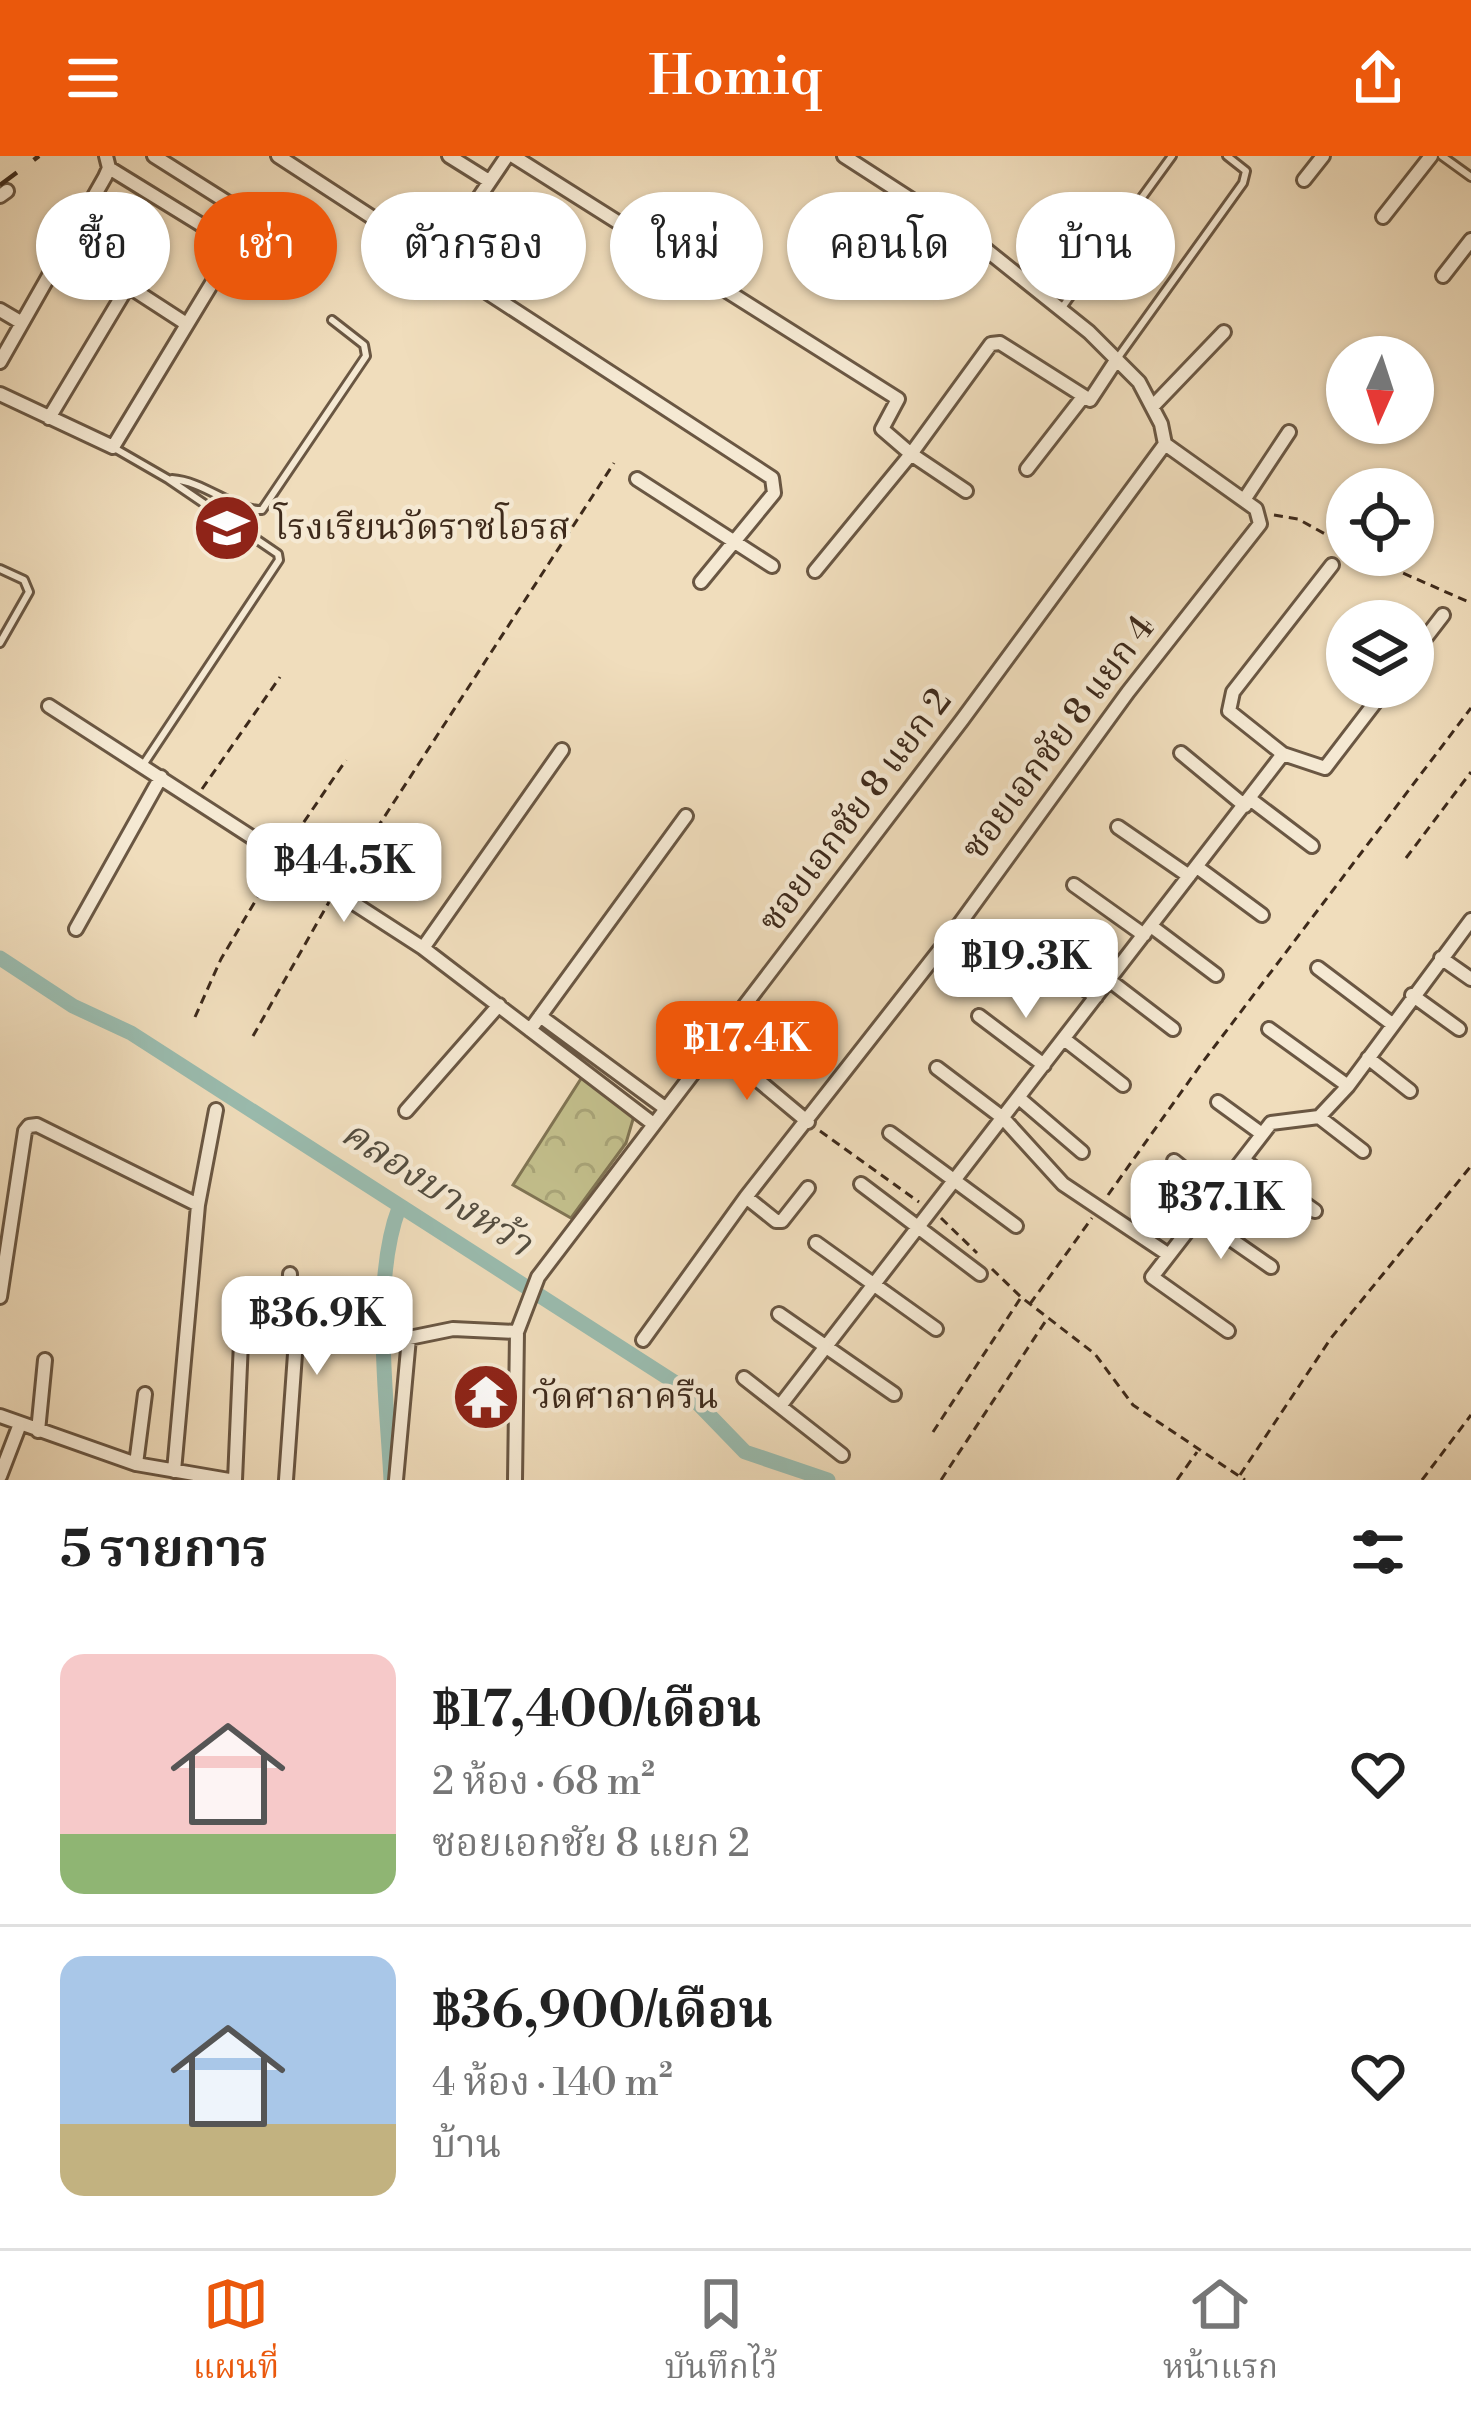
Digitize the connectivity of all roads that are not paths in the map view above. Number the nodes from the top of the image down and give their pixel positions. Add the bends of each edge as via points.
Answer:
1 (154, 156) edge
2 (278, 156) edge
3 (449, 156) edge
4 (510, 156) edge
5 (844, 156) edge
6 (1172, 156) edge
7 (1227, 156) edge
8 (1323, 156) edge
9 (1431, 156) edge
10 (1442, 156) edge
11 (108, 162) edge
12 (1471, 177) edge
13 (489, 181) junction
14 (1304, 181) dead end
15 (211, 192) edge
16 (482, 192) edge
17 (361, 209) edge
18 (1383, 217) dead end
19 (194, 218) edge
20 (1471, 240) edge
21 (1442, 275) dead end
22 (200, 300) edge
23 (502, 300) edge
24 (0, 310) edge
25 (1060, 310) junction
26 (332, 320) dead end
27 (22, 323) junction
28 (185, 323) junction
29 (1224, 332) dead end
30 (1117, 359) junction
31 (0, 362) edge
32 (0, 394) edge
33 (1083, 397) junction
34 (1153, 406) junction
35 (50, 418) junction
36 (1289, 432) dead end
37 (1165, 444) junction
38 (113, 447) junction
39 (911, 454) junction
40 (1027, 469) dead end
41 (168, 479) junction
42 (637, 479) dead end
43 (966, 491) dead end
44 (1244, 500) junction
45 (733, 540) junction
46 (772, 566) dead end
47 (0, 569) edge
48 (814, 571) dead end
49 (1326, 573) edge
50 (701, 582) dead end
51 (1443, 615) dead end
52 (1434, 627) edge
53 (0, 643) edge
54 (50, 706) dead end
55 (1371, 708) edge
56 (562, 750) dead end
57 (1181, 753) dead end
58 (1283, 754) junction
59 (143, 765) junction
60 (161, 777) junction
61 (1247, 802) junction
62 (686, 815) dead end
63 (1118, 827) dead end
64 (1312, 846) dead end
65 (1193, 872) junction
66 (1074, 885) dead end
67 (1262, 915) dead end
68 (1471, 920) edge
69 (76, 929) dead end
70 (1148, 931) junction
71 (1023, 944) dead end
72 (423, 948) junction
73 (1442, 958) junction
74 (1318, 968) dead end
75 (1216, 975) dead end
76 (1471, 979) edge
77 (1109, 980) junction
78 (1412, 995) junction
79 (1096, 997) junction
80 (499, 1005) junction
81 (540, 1016) junction
82 (980, 1016) dead end
83 (1391, 1024) junction
84 (1173, 1029) dead end
85 (1269, 1029) dead end
86 (1459, 1029) dead end
87 (530, 1030) junction
88 (1064, 1039) junction
89 (717, 1046) junction
90 (1368, 1058) junction
91 (1044, 1065) junction
92 (937, 1068) dead end
93 (1123, 1085) dead end
94 (1348, 1086) junction
95 (1410, 1091) dead end
96 (1018, 1098) junction
97 (1218, 1102) dead end
98 (665, 1108) junction
99 (217, 1110) dead end
100 (406, 1111) dead end
101 (1318, 1117) junction
102 (1003, 1118) junction
103 (808, 1123) junction
104 (652, 1124) junction
105 (890, 1133) dead end
106 (1262, 1135) junction
107 (1363, 1151) dead end
108 (1082, 1152) dead end
109 (1243, 1160) junction
110 (1174, 1161) dead end
111 (954, 1181) junction
112 (861, 1184) dead end
113 (808, 1188) dead end
114 (1216, 1195) junction
115 (746, 1197) junction
116 (198, 1205) junction
117 (1315, 1211) dead end
118 (1199, 1217) junction
119 (1016, 1226) dead end
120 (919, 1227) junction
121 (816, 1244) dead end
122 (1169, 1256) junction
123 (3, 1268) edge
124 (1271, 1268) dead end
125 (290, 1274) dead end
126 (980, 1274) dead end
127 (874, 1285) junction
128 (0, 1297) edge
129 (779, 1314) dead end
130 (936, 1329) dead end
131 (1228, 1331) dead end
132 (517, 1332) junction
133 (643, 1340) dead end
134 (241, 1342) dead end
135 (826, 1347) junction
136 (46, 1360) dead end
137 (744, 1378) dead end
138 (146, 1394) dead end
139 (894, 1394) dead end
140 (780, 1406) junction
141 (0, 1416) edge
142 (20, 1424) junction
143 (38, 1431) junction
144 (842, 1455) dead end
145 (136, 1464) junction
146 (173, 1471) junction
147 (0, 1476) edge
148 (200, 1478) edge
149 (232, 1480) edge
150 (286, 1480) edge
151 (396, 1480) edge
152 (515, 1480) edge

1 - 15 street
2 - 17 street
3 - 13 street
4 - 13 street
4 - 39 street via 896,397 882,432
5 - 25 street via 974,240
6 - 25 lane
7 - 30 lane via 1246,171 1243,183
8 - 14 street
9 - 18 street
10 - 12 lane
11 - 19 street
11 - 27 street
13 - 16 street
20 - 21 street
22 - 28 street
23 - 45 street via 772,478 774,493
24 - 27 street
25 - 30 street
26 - 41 lane via 364,345 366,356 262,510
27 - 31 street
28 - 35 street via 128,286
28 - 38 street
29 - 34 street
30 - 33 street via 1093,399
30 - 34 street
32 - 35 street
33 - 39 street via 995,343
33 - 40 street
34 - 37 street
35 - 38 street
36 - 44 street
37 - 44 street
37 - 89 street, ซอยเอกชัย 8 แยก 2
38 - 41 lane
39 - 43 street
39 - 48 street
41 - 59 lane via 279,560
42 - 45 street
44 - 103 street, ซอยเอกชัย 8 แยก 4 via 1260,524
45 - 46 street
45 - 50 street
47 - 53 lane via 25,580 29,592
49 - 58 street via 1233,692 1229,711
51 - 52 street
54 - 59 street
55 - 58 street via 1325,768
56 - 72 street
57 - 61 street
58 - 61 street
59 - 60 street
60 - 69 street
60 - 72 street
61 - 64 street
61 - 65 street
62 - 81 street
63 - 65 street
65 - 67 street
65 - 70 street
66 - 70 street
68 - 73 street
70 - 75 street
70 - 77 street
71 - 79 street
72 - 80 street
73 - 76 street
73 - 78 street
74 - 83 street
77 - 79 street
77 - 84 street
78 - 83 street
78 - 86 street
79 - 88 street
80 - 87 street
80 - 100 street
81 - 87 street
81 - 98 street
82 - 91 street
83 - 90 street
85 - 94 street
87 - 104 street
88 - 91 street
88 - 93 street
89 - 98 street, ซอยเอกชัย 8 แยก 2
89 - 103 street
90 - 94 street
90 - 95 street
91 - 96 street
92 - 102 street
94 - 101 street
96 - 102 street
96 - 108 street
97 - 106 street
98 - 104 street, ซอยเอกชัย 8 แยก 2
99 - 116 street
101 - 106 street via 1271,1123
101 - 107 street
102 - 111 street
102 - 122 street via 1063,1184
103 - 115 street, ซอยเอกชัย 8 แยก 4
104 - 132 street, ซอยเอกชัย 8 แยก 2 via 538,1277
105 - 111 street
106 - 109 street
109 - 114 street
109 - 117 street
110 - 114 street
111 - 119 street
111 - 120 street
112 - 120 street
113 - 115 street via 782,1221
114 - 118 street
115 - 133 street, ซอยเอกชัย 8 แยก 4
116 - 123 street via 29,1126
116 - 146 street
118 - 122 street
118 - 124 street
120 - 126 street
120 - 127 street
121 - 127 street
122 - 131 street via 1152,1277
123 - 128 street
125 - 150 street via 295,1354
127 - 130 street
127 - 135 street
129 - 135 street
132 - 151 street via 453,1329 409,1338
132 - 152 street
134 - 149 street
135 - 139 street
135 - 140 street
136 - 143 street
137 - 140 street
138 - 145 street
140 - 144 street
141 - 142 street
142 - 143 street
142 - 147 street
143 - 145 street
145 - 146 street
146 - 148 street
148 - 149 street

